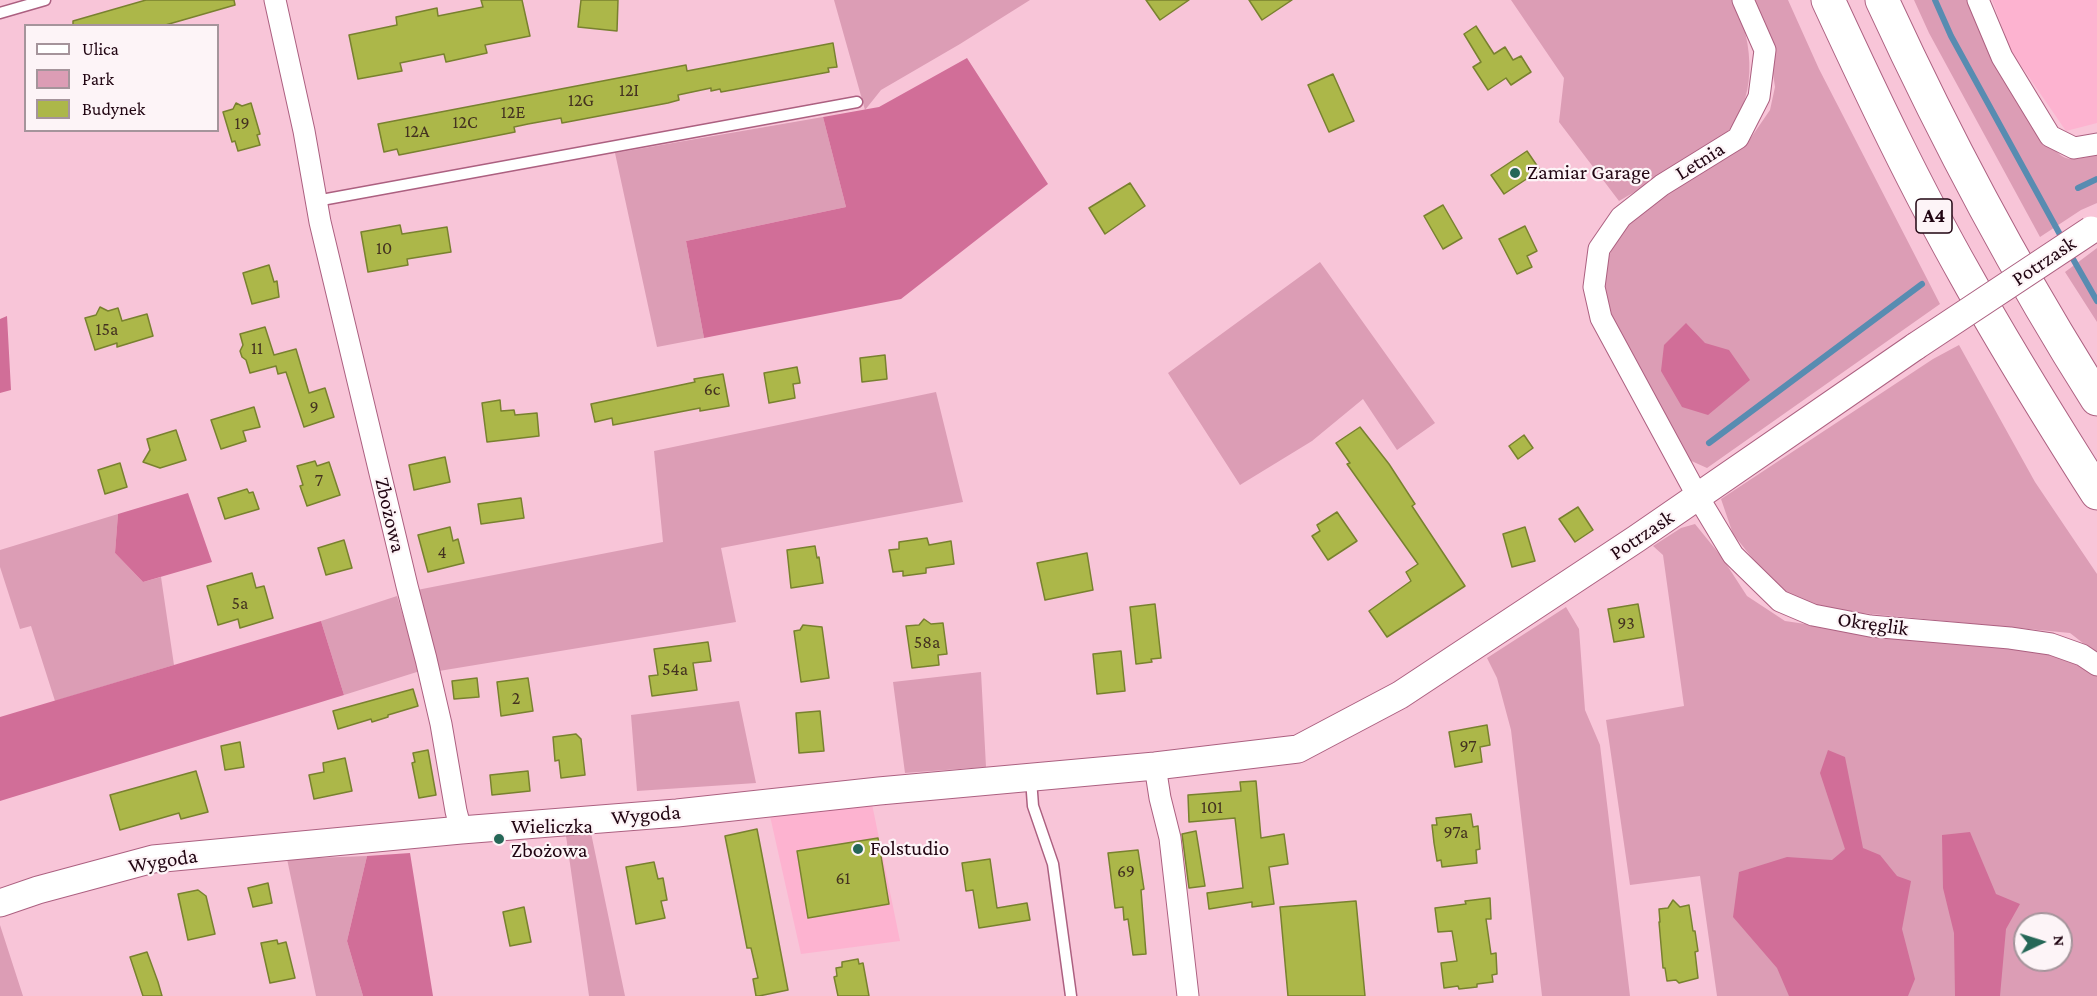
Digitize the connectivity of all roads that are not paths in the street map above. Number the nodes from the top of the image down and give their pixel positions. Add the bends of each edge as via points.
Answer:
1 (45, 0) edge
2 (275, 0) edge
3 (1743, 0) edge
4 (1828, 0) edge
5 (1881, 0) edge
6 (1978, 0) edge
7 (0, 13) edge
8 (857, 102) dead end
9 (2097, 144) edge
10 (325, 199) junction
11 (2094, 228) edge
12 (2097, 399) edge
13 (2097, 493) edge
14 (1698, 497) junction
15 (2097, 665) edge
16 (1155, 766) junction
17 (1031, 778) junction
18 (461, 830) junction
19 (0, 903) edge
20 (1071, 996) edge
21 (1188, 996) edge

1 - 7 lane
2 - 10 street, Zbożowa via 304,131
3 - 14 street, Letnia via 1765,50 1759,96 1738,138 1662,185 1621,217 1599,249 1594,287 1601,318
4 - 13 highway, A4 via 1965,276
5 - 12 highway, A4 via 1985,206
6 - 9 street via 2002,57 2050,136 2074,148
8 - 10 lane
10 - 18 street, Zbożowa via 399,553 432,680
11 - 14 street, Potrzask, bridge
14 - 15 street, Okręglik via 1733,555 1780,601 1813,615 1870,626 2051,644
14 - 16 street, Potrzask via 1400,695 1298,749
16 - 17 street, Wygoda
16 - 21 street via 1170,838
17 - 18 street, Wygoda
17 - 20 lane via 1033,806 1053,864
18 - 19 street, Wygoda via 153,859

